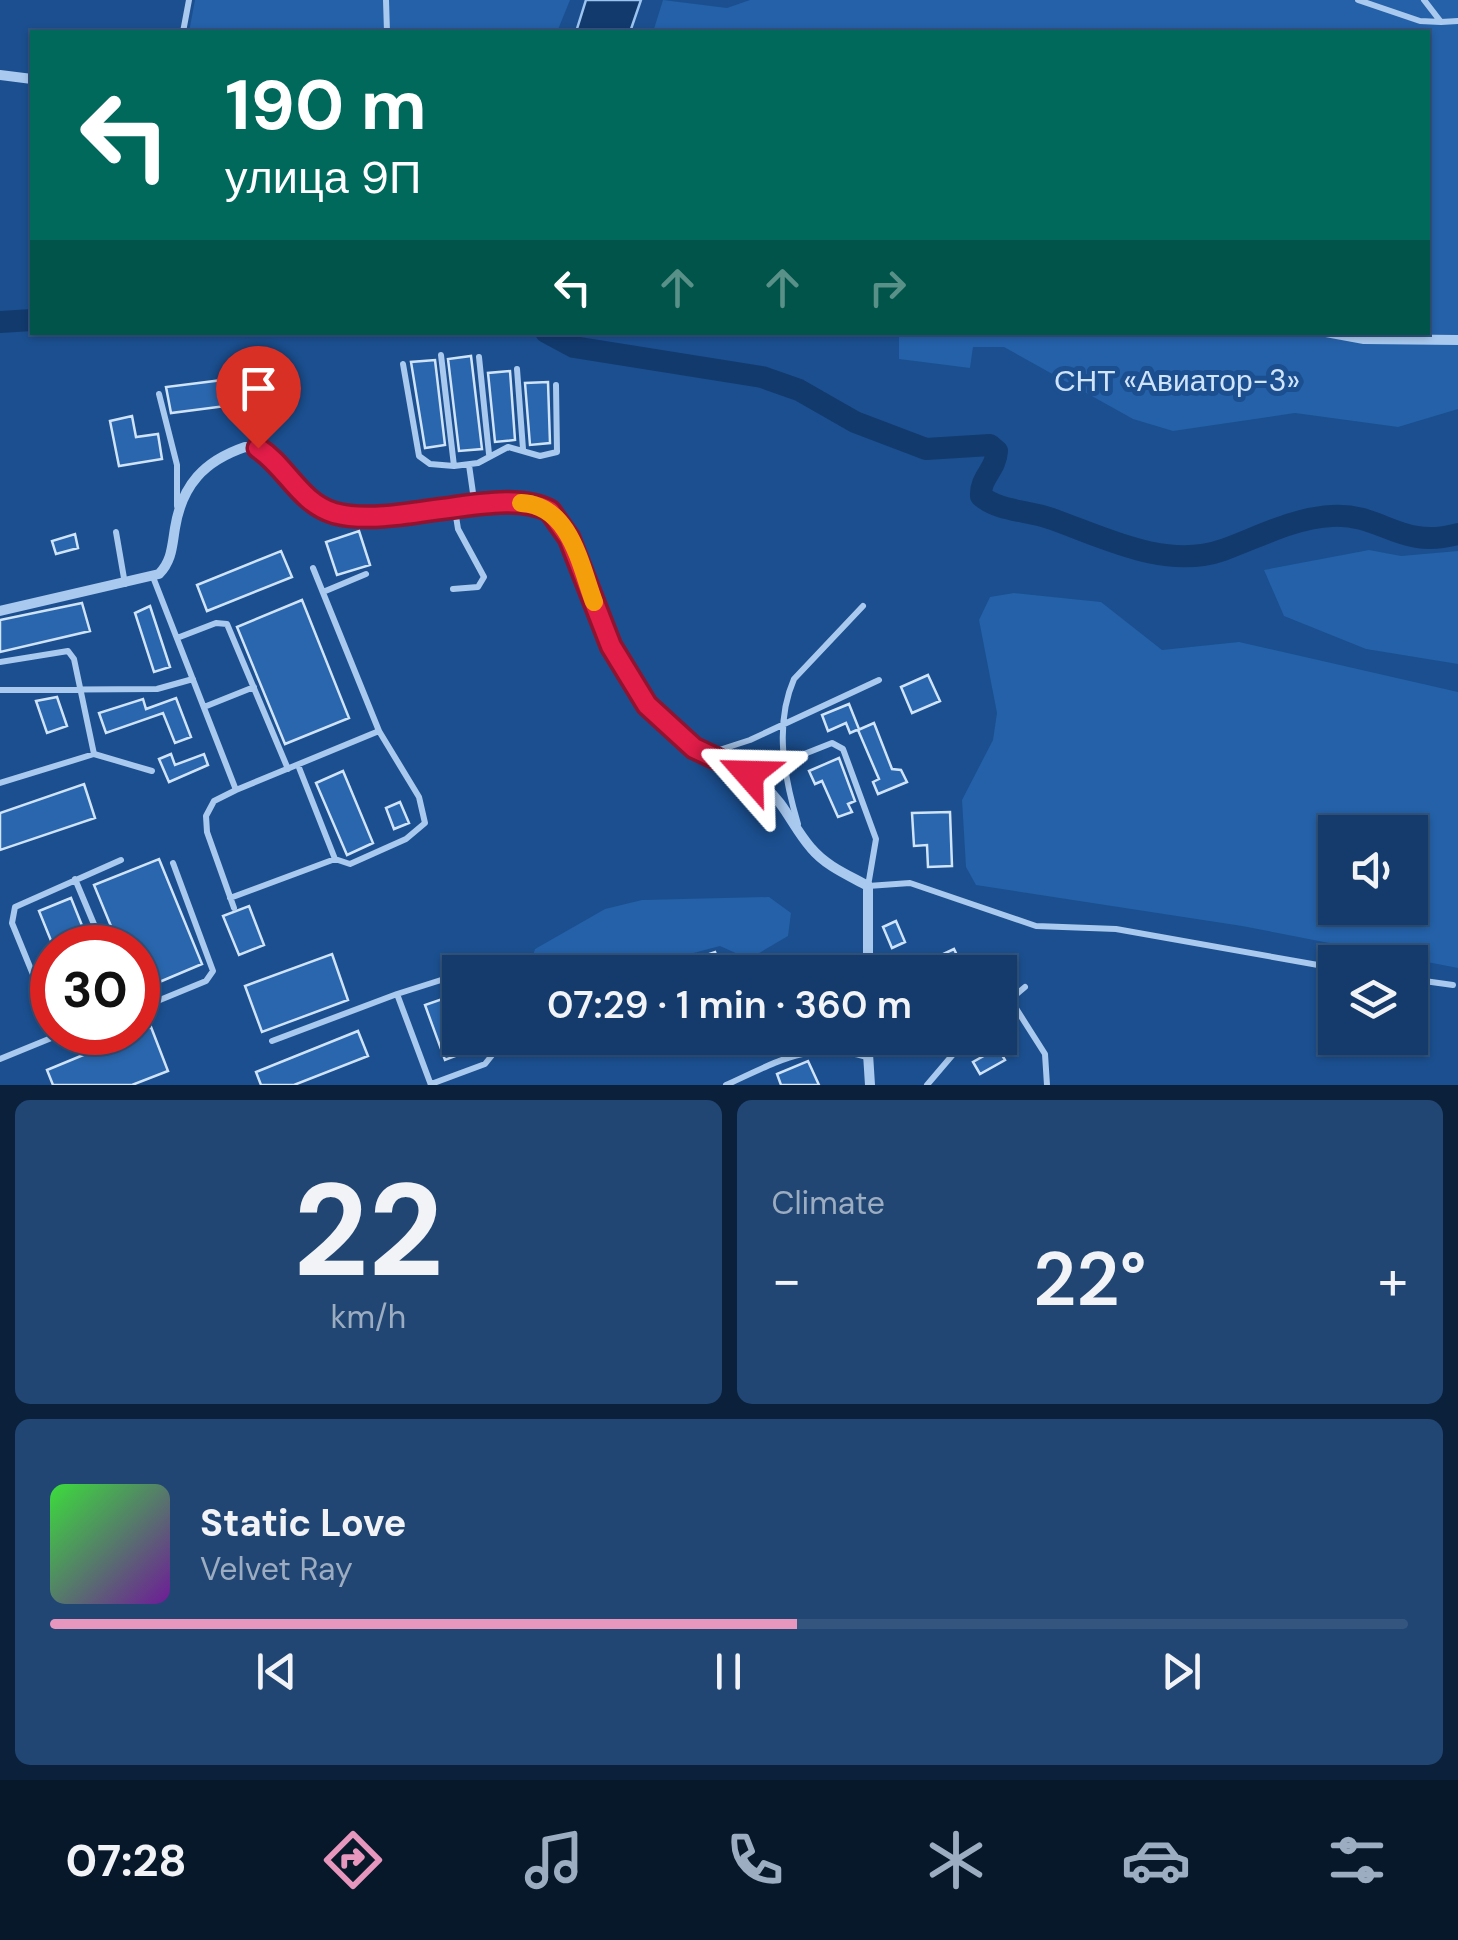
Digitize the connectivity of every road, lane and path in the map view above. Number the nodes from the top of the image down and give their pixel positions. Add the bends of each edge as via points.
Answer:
1 (188, 0) edge
2 (386, 0) edge
3 (1358, 0) edge
4 (1424, 0) edge
5 (1458, 21) edge
6 (1442, 22) junction
7 (183, 30) edge
8 (387, 30) edge
9 (0, 74) edge
10 (30, 79) edge
11 (1340, 335) edge
12 (1458, 340) edge
13 (441, 354) dead end
14 (479, 357) dead end
15 (404, 364) dead end
16 (517, 369) dead end
17 (556, 385) dead end
18 (159, 394) dead end
19 (524, 448) junction
20 (490, 456) junction
21 (470, 465) junction
22 (454, 466) junction
23 (475, 507) junction
24 (455, 509) junction
25 (176, 523) junction
26 (116, 532) dead end
27 (314, 568) dead end
28 (366, 574) dead end
29 (153, 577) junction
30 (125, 584) junction
31 (453, 590) dead end
32 (323, 592) junction
33 (863, 606) dead end
34 (0, 611) edge
35 (177, 638) junction
36 (0, 662) edge
37 (193, 680) junction
38 (879, 680) dead end
39 (254, 687) junction
40 (80, 689) junction
41 (0, 690) edge
42 (204, 707) junction
43 (781, 725) junction
44 (380, 731) junction
45 (94, 754) junction
46 (706, 754) junction
47 (784, 762) junction
48 (298, 764) junction
49 (288, 769) junction
50 (152, 771) dead end
51 (0, 784) edge
52 (236, 790) junction
53 (801, 834) junction
54 (335, 858) junction
55 (121, 860) dead end
56 (173, 863) dead end
57 (76, 878) junction
58 (868, 886) junction
59 (230, 898) junction
60 (234, 908) dead end
61 (95, 925) edge
62 (868, 955) edge
63 (30, 962) edge
64 (1318, 965) edge
65 (442, 980) edge
66 (1428, 982) edge
67 (1453, 985) dead end
68 (1025, 988) dead end
69 (398, 994) junction
70 (1017, 994) edge
71 (160, 1000) edge
72 (1017, 1011) edge
73 (272, 1041) dead end
74 (30, 1046) edge
75 (490, 1055) edge
76 (952, 1055) edge
77 (867, 1057) joint
78 (0, 1059) edge
79 (431, 1085) edge
80 (726, 1085) edge
81 (870, 1085) edge
82 (926, 1085) edge
83 (1047, 1085) edge

1 - 7 lane
2 - 8 lane
3 - 6 lane
4 - 6 lane
5 - 6 lane
9 - 10 street
11 - 12 street
13 - 22 lane
14 - 20 lane
15 - 22 lane via 419,456
16 - 19 lane
17 - 19 lane via 559,448 544,456
18 - 25 lane via 177,465
19 - 20 lane
20 - 21 lane
21 - 22 lane
21 - 23 lane
23 - 24 street
23 - 46 street via 529,504 561,522 634,686 666,727
24 - 25 street via 380,516 334,512 306,496 268,454 245,447 198,472
24 - 31 lane via 458,530 484,577 478,587
25 - 29 street via 169,561
26 - 30 lane
27 - 32 lane
28 - 32 lane
29 - 30 street
29 - 35 lane
30 - 34 street
32 - 44 lane
33 - 43 lane via 794,679
35 - 37 lane
35 - 39 lane via 227,624
36 - 40 lane via 68,651
37 - 40 lane via 156,689
37 - 42 lane
38 - 43 lane
39 - 42 lane
39 - 49 lane
40 - 41 lane
40 - 45 lane
42 - 52 lane
43 - 46 lane
43 - 47 lane
44 - 48 lane
44 - 54 lane via 420,797 425,823 414,835 350,864
45 - 50 lane
45 - 51 lane
46 - 53 street via 766,788
47 - 53 lane
47 - 58 lane via 840,744 876,839
48 - 49 lane
48 - 54 lane
49 - 52 lane
52 - 59 lane via 214,801 206,824
53 - 58 street via 822,859
54 - 59 lane
55 - 57 lane
56 - 71 lane via 213,971 206,981
57 - 61 lane
57 - 63 lane via 21,901 12,914
58 - 62 street
58 - 64 lane via 910,883 1036,926 1116,929
59 - 60 lane
65 - 69 lane
66 - 67 lane
68 - 70 lane
69 - 73 lane
69 - 79 lane
72 - 83 lane via 1045,1054
74 - 78 lane
75 - 79 lane
76 - 82 lane
77 - 80 lane via 811,1050
77 - 81 street

